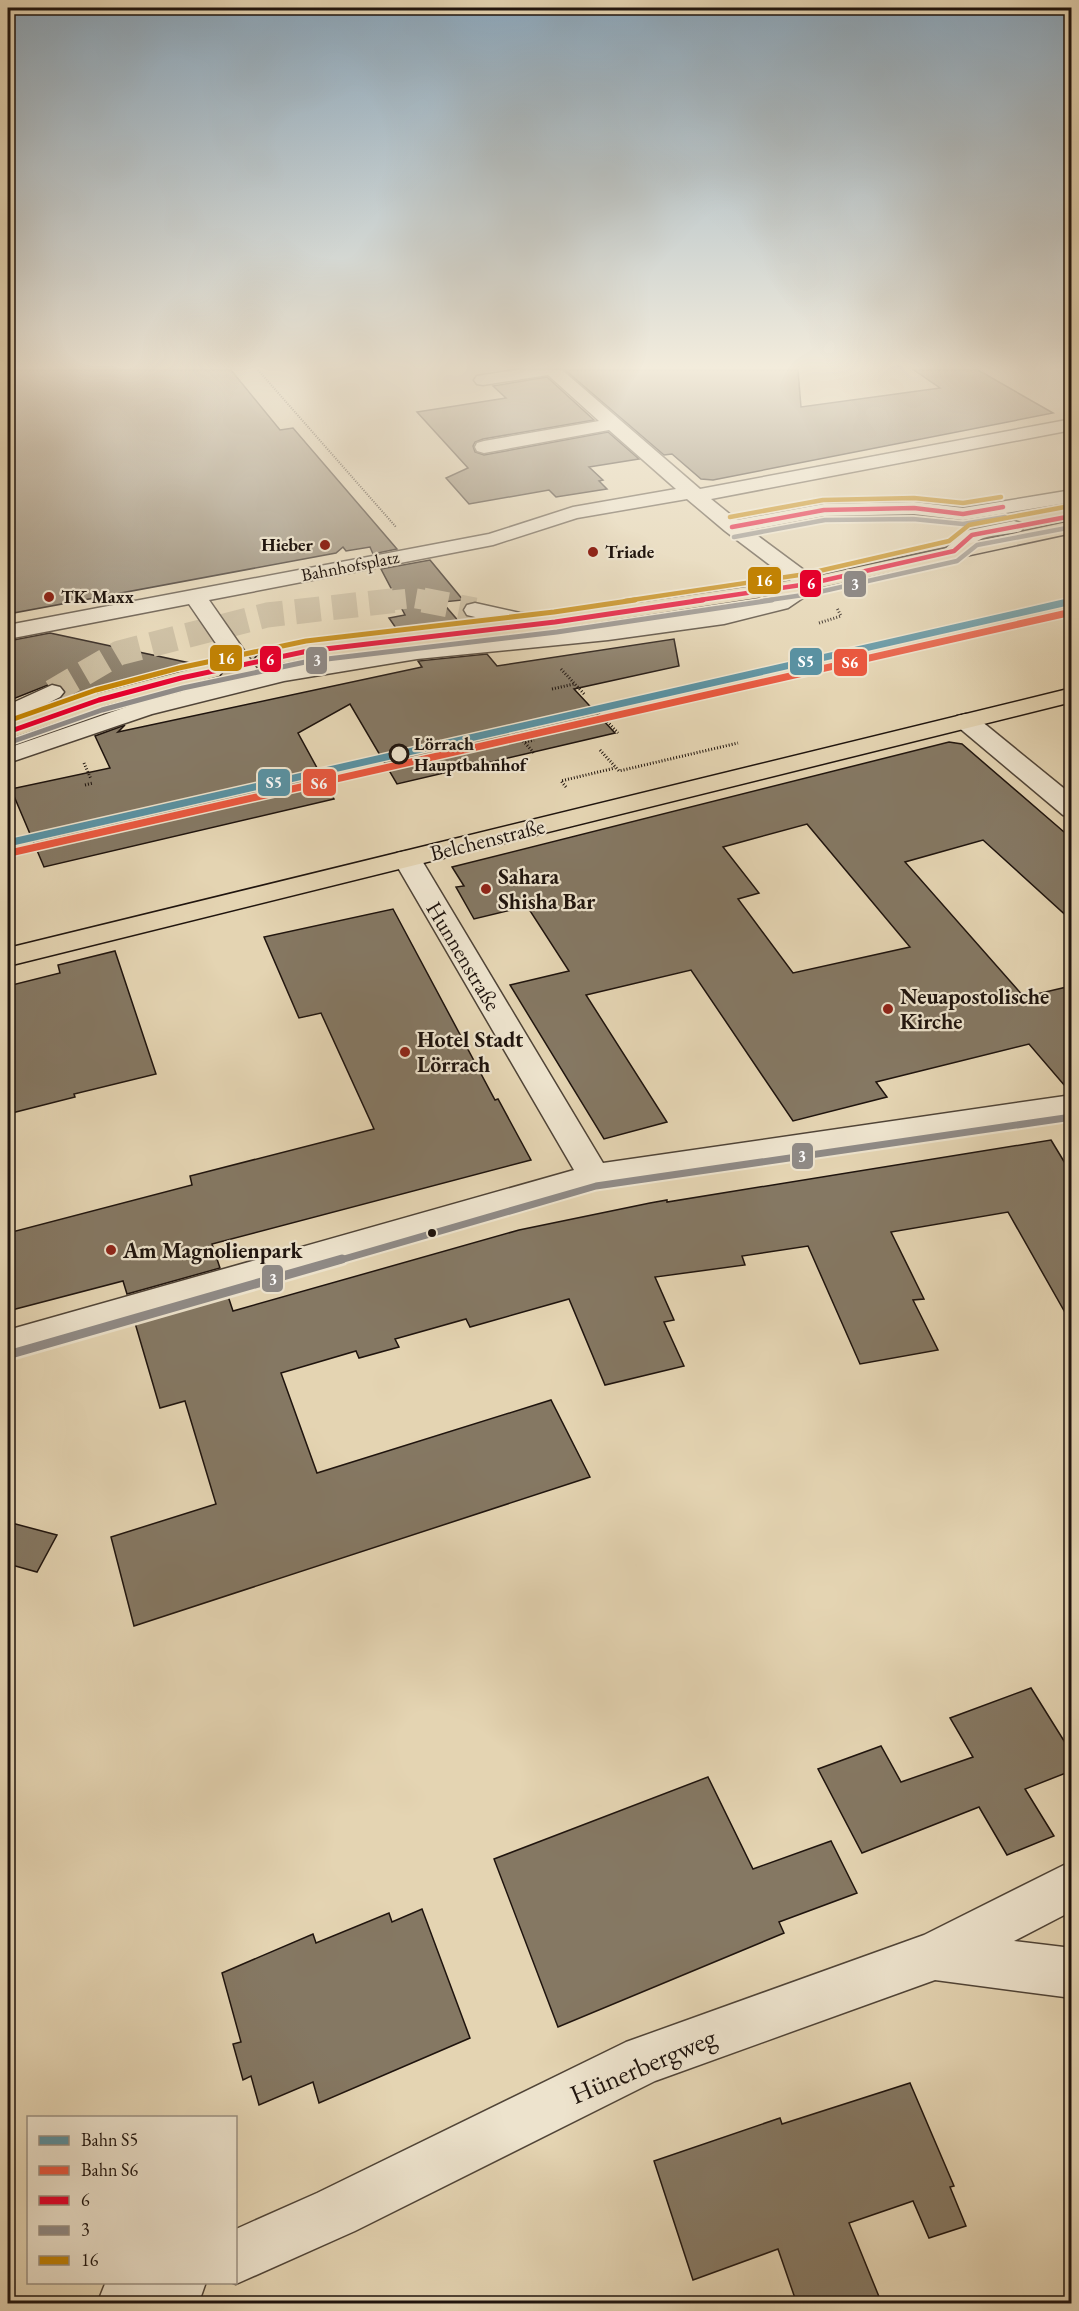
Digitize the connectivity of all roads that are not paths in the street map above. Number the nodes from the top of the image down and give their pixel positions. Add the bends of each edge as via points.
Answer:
1 (674, 478) edge
2 (780, 478) edge
3 (1071, 478) edge
4 (693, 494) junction
5 (1071, 495) edge
6 (914, 508) junction
7 (1071, 516) edge
8 (732, 527) junction
9 (1071, 527) edge
10 (954, 551) junction
11 (807, 584) junction
12 (195, 596) junction
13 (475, 610) tunnel mouth
14 (555, 622) junction
15 (8, 632) edge
16 (267, 659) tunnel mouth
17 (212, 671) tunnel mouth
18 (249, 674) dead end
19 (52, 692) tunnel mouth
20 (1071, 695) edge
21 (8, 714) edge
22 (966, 721) junction
23 (8, 732) edge
24 (8, 756) edge
25 (1071, 809) edge
26 (407, 860) junction
27 (8, 957) edge
28 (1071, 1106) edge
29 (594, 1176) junction
30 (8, 1344) edge
31 (1071, 1885) edge
32 (935, 1956) junction
33 (1071, 1973) edge
34 (237, 2257) edge
35 (175, 2284) edge
36 (125, 2304) edge

1 - 4 street
2 - 4 street, Bahnhofsplatz
3 - 6 street
4 - 8 street
4 - 12 street, Bahnhofsplatz via 573,513 493,539 413,547
5 - 6 street via 963,514
6 - 8 street via 824,510
7 - 10 street via 972,535
8 - 11 street
9 - 10 main road
10 - 11 main road
11 - 14 main road
11 - 24 street via 789,599 732,615 630,632 379,657 252,681 163,702
12 - 15 street, Bahnhofsplatz
12 - 18 street
13 - 14 street via 520,620
14 - 16 main road via 381,641
17 - 23 main road via 99,699
19 - 21 street
20 - 22 main road, Belchenstraße
22 - 25 street
22 - 26 main road, Belchenstraße
26 - 27 main road, Belchenstraße
26 - 29 street, Hunnenstraße
28 - 29 street
29 - 30 street
31 - 32 street
32 - 33 street, Hünerbergweg
32 - 34 street, Hünerbergweg via 644,2060
35 - 36 street

